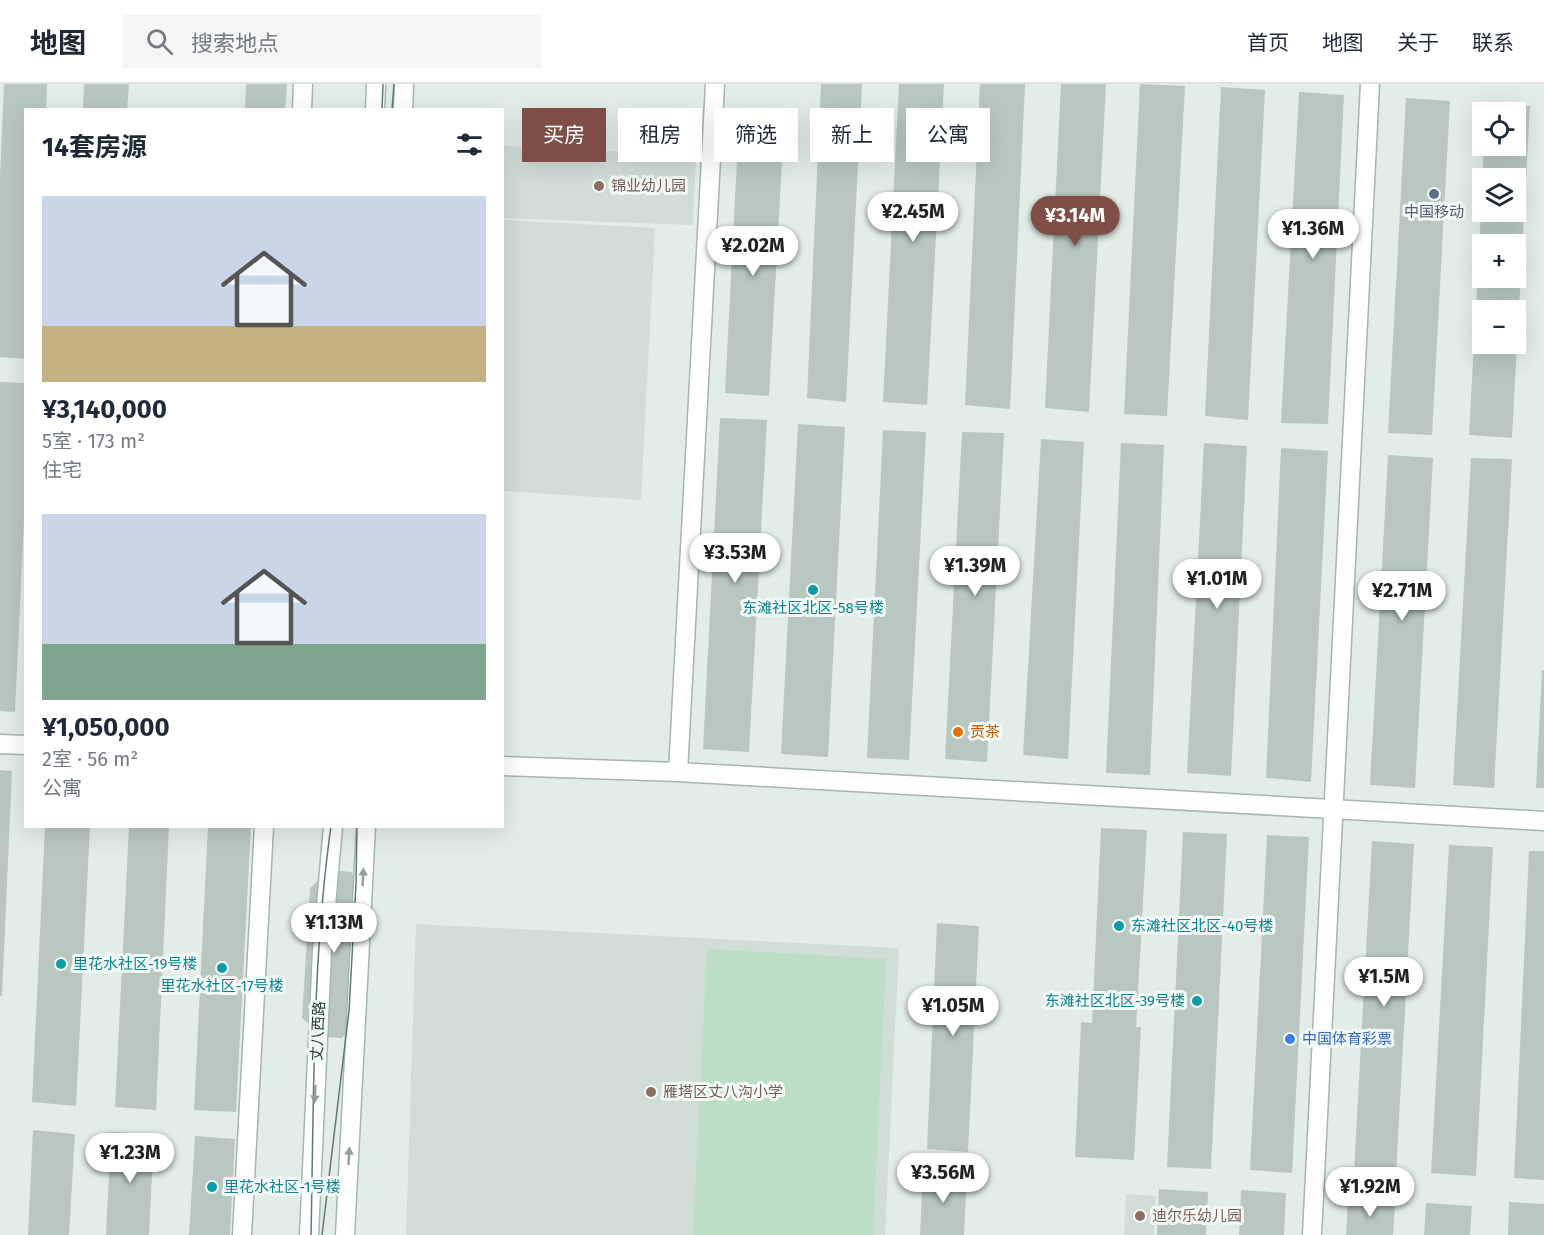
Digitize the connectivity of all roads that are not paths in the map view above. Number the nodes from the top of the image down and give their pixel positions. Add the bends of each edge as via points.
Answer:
1 (303, 84) edge
2 (376, 84) edge
3 (404, 84) edge
4 (716, 84) edge
5 (1370, 84) edge
6 (302, 108) edge
7 (375, 108) edge
8 (403, 108) edge
9 (0, 744) edge
10 (24, 746) edge
11 (504, 766) edge
12 (678, 772) junction
13 (1334, 811) junction
14 (1544, 821) edge
15 (264, 828) edge
16 (333, 828) edge
17 (366, 828) edge
18 (242, 1235) edge
19 (309, 1235) edge
20 (345, 1235) edge
21 (1312, 1235) edge

1 - 6 street
2 - 7 street
3 - 8 street
4 - 12 street
5 - 13 street
9 - 10 street
11 - 12 street
12 - 13 street
13 - 14 street
13 - 21 street
15 - 18 street
16 -> 19 street, 丈八西路 via 322,951
20 -> 17 street

